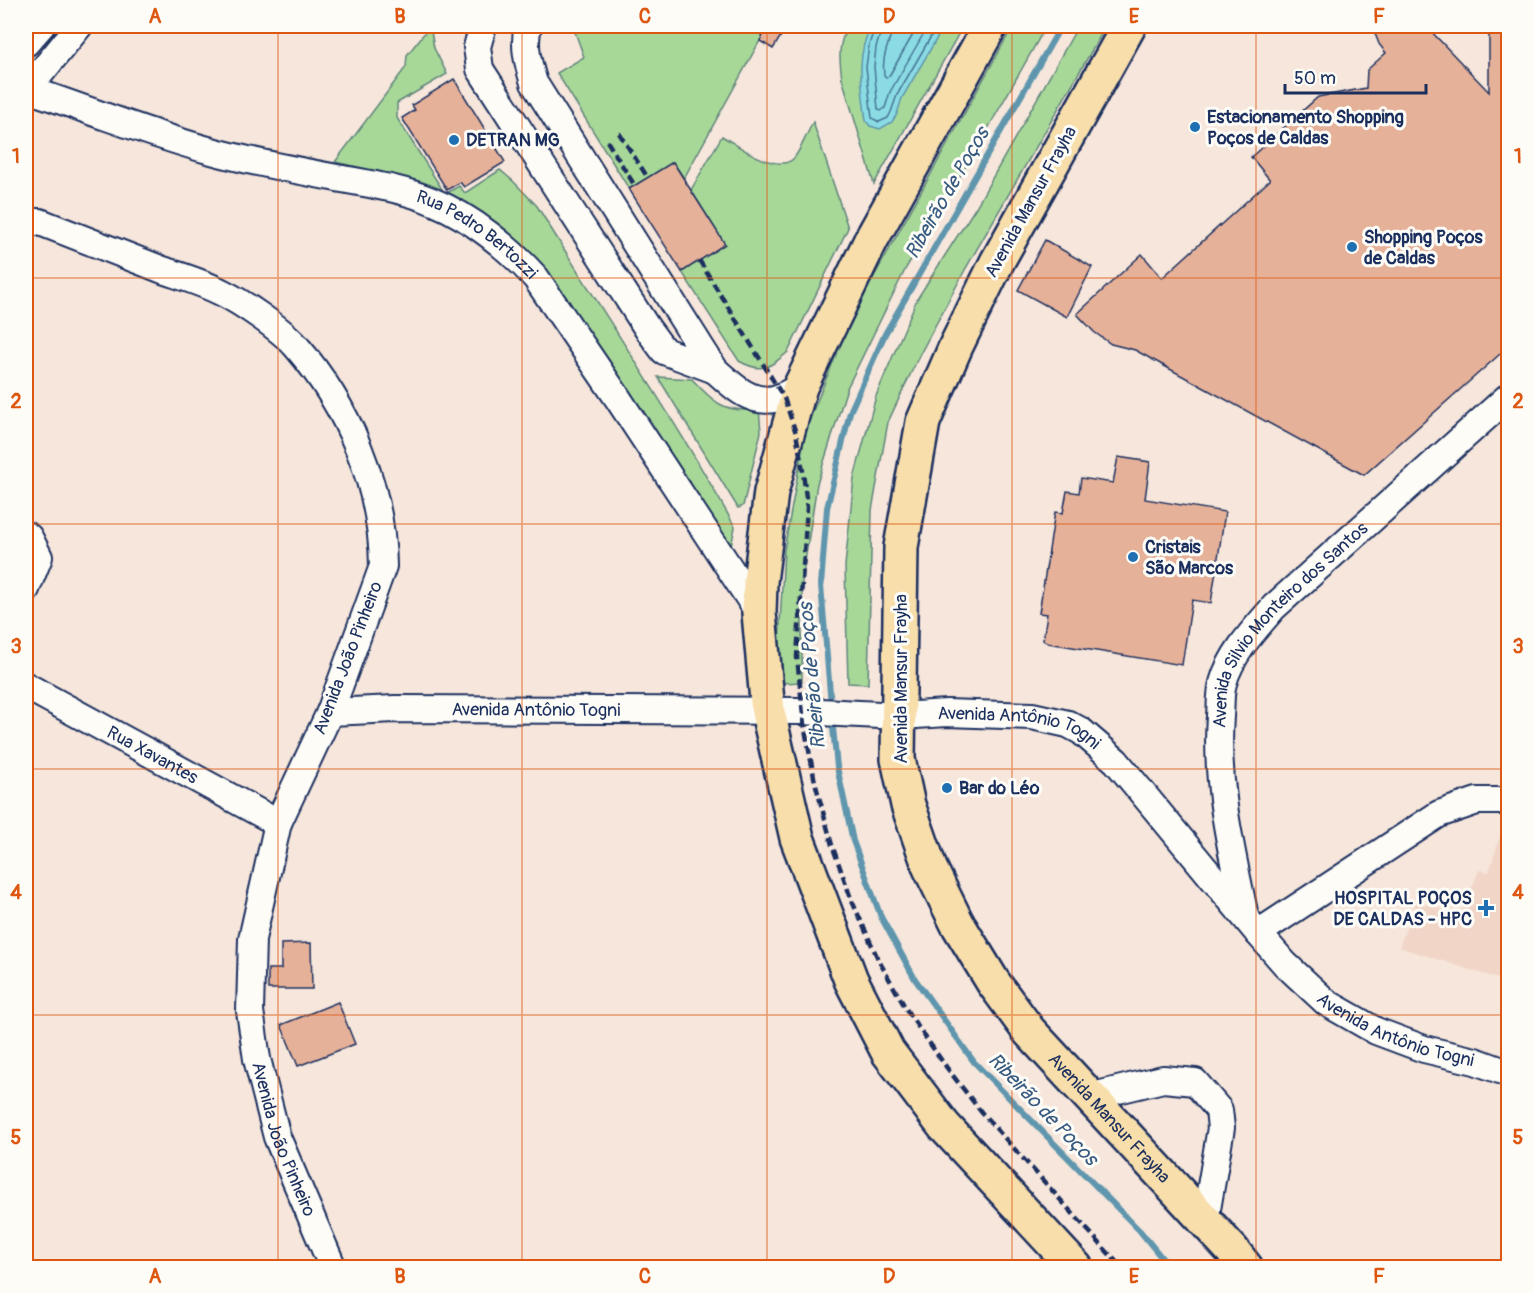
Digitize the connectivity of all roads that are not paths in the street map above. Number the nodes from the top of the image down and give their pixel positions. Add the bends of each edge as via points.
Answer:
1 (41, 26) edge
2 (79, 26) edge
3 (483, 26) edge
4 (528, 26) edge
5 (990, 26) edge
6 (1129, 26) edge
7 (26, 43) edge
8 (26, 90) edge
9 (30, 216) edge
10 (715, 370) junction
11 (800, 387) junction
12 (1509, 397) edge
13 (27, 536) edge
14 (26, 589) edge
15 (759, 613) junction
16 (26, 686) edge
17 (334, 701) junction
18 (768, 711) junction
19 (900, 716) junction
20 (1509, 801) edge
21 (278, 823) junction
22 (1251, 925) junction
23 (1509, 1073) edge
24 (1089, 1097) junction
25 (1205, 1221) junction
26 (1071, 1266) edge
27 (333, 1268) edge
28 (1246, 1268) edge

1 - 7 street
2 - 8 street
3 - 10 street via 477,47 480,69 647,328 664,351
4 - 10 street via 527,61 534,82
5 - 11 main road via 871,240
6 - 19 main road, Avenida Mansur Frayha via 997,262 923,422 901,548
8 - 15 street, Rua Pedro Bertozzi via 206,150 418,196 487,234 536,278
9 - 17 street, Avenida João Pinheiro via 223,293 295,345 331,395 360,451 377,504 383,541 383,566
10 - 11 street via 739,391 753,397 774,399
11 - 15 main road via 771,492
12 - 22 street, Avenida Silvio Monteiro dos Santos via 1274,607 1235,657 1223,684 1218,738 1220,780 1228,834
13 - 14 street via 39,557
15 - 18 main road
16 - 21 street, Rua Xavantes
17 - 18 street, Avenida Antônio Togni via 395,709
17 - 21 street, Avenida João Pinheiro
18 - 19 street, Avenida Antônio Togni
18 - 26 main road via 801,849 851,980 888,1052 944,1126
19 - 22 street, Avenida Antônio Togni via 1032,716 1081,730 1116,761
19 - 24 main road, Avenida Mansur Frayha via 898,759 908,805 930,868 957,924 1029,1031
20 - 22 street via 1477,801 1440,814
21 - 27 street, Avenida João Pinheiro via 252,939 250,1011 257,1059 277,1137
22 - 23 street, Avenida Antônio Togni via 1327,1003 1376,1031
24 - 25 main road, Avenida Mansur Frayha
24 - 25 street via 1163,1079 1195,1082 1219,1110 1221,1128
25 - 28 main road, Avenida Mansur Frayha

